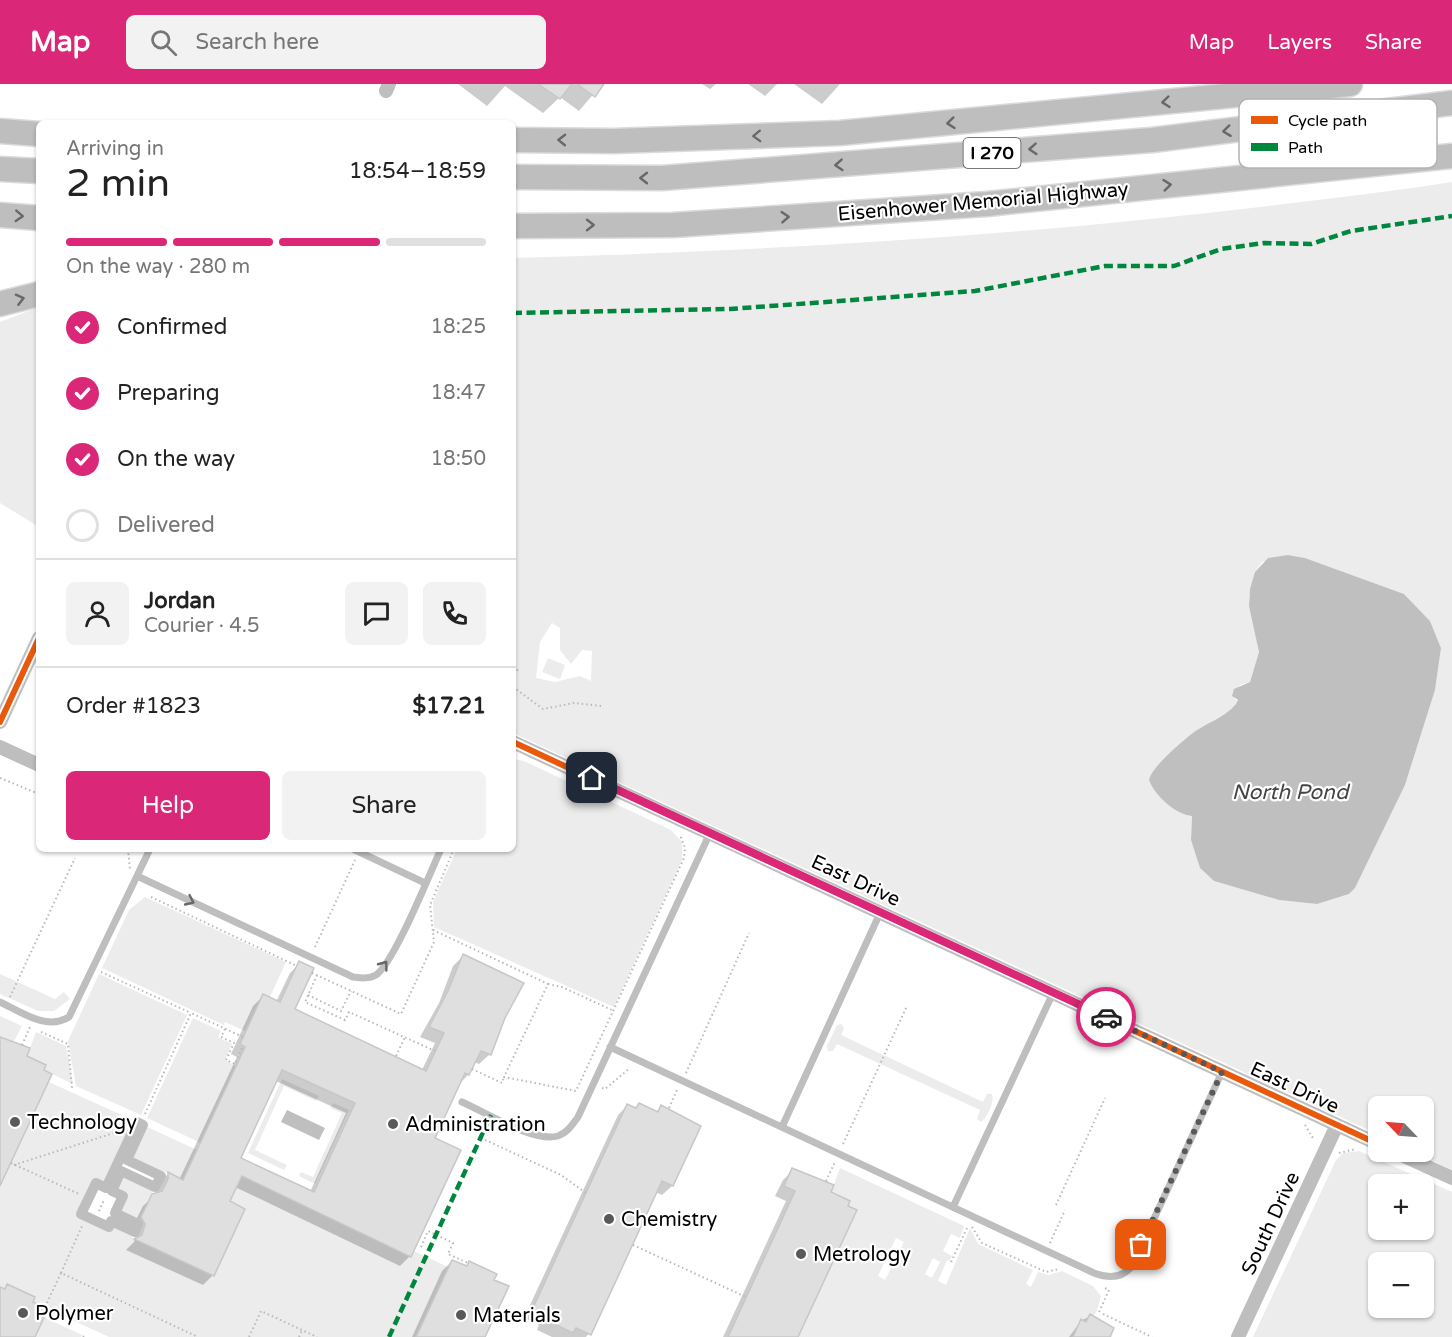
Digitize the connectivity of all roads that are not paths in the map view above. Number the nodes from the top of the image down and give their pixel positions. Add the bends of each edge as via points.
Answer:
1 (1350, 84) edge
2 (1452, 103) edge
3 (1437, 105) edge
4 (0, 129) edge
5 (36, 129) edge
6 (1239, 129) edge
7 (36, 134) edge
8 (516, 140) edge
9 (1452, 156) edge
10 (1437, 158) edge
11 (1336, 168) edge
12 (0, 169) edge
13 (36, 171) edge
14 (519, 177) edge
15 (0, 215) edge
16 (36, 218) edge
17 (516, 226) edge
18 (36, 295) edge
19 (0, 304) edge
20 (36, 644) edge
21 (0, 722) edge
22 (516, 743) edge
23 (0, 747) edge
24 (36, 764) edge
25 (710, 833) junction
26 (149, 852) edge
27 (360, 852) edge
28 (440, 852) edge
29 (137, 876) junction
30 (425, 882) junction
31 (880, 913) junction
32 (1053, 993) junction
33 (0, 1002) edge
34 (610, 1047) junction
35 (1222, 1072) junction
36 (462, 1102) dead end
37 (1337, 1125) junction
38 (135, 1127) joint
39 (782, 1127) junction
40 (1368, 1139) edge
41 (1417, 1162) edge
42 (1452, 1178) edge
43 (953, 1207) junction
44 (1238, 1337) edge

1 -> 8 highway, I 270 via 840,133 615,141
2 -> 3 highway, I 270
4 - 5 highway
4 - 7 highway
6 -> 14 highway, I 270 via 1140,141 662,178
10 -> 9 highway, Eisenhower Memorial Highway
17 -> 11 highway, Eisenhower Memorial Highway via 673,225 987,204
12 - 13 highway
15 -> 16 highway
19 -> 18 highway
20 - 21 street
22 - 25 street, East Drive
23 - 24 street
25 - 31 street, East Drive
25 - 34 lane
26 - 29 lane
27 - 30 lane
28 - 30 lane
29 -> 30 lane via 364,979 383,969
29 - 33 lane via 75,1009 61,1022 44,1022
31 - 32 street, East Drive
31 - 39 lane
32 - 35 street, East Drive
32 - 43 lane
34 - 36 lane via 578,1117 560,1136 534,1135
34 - 39 lane
35 - 37 street, East Drive
35 - 43 lane via 1129,1270 1113,1276 1100,1275
37 - 40 street, East Drive
37 - 44 street, South Drive
38 - 38 street via 137,1122 143,1125 127,1160 161,1176 155,1187 121,1171 112,1191 123,1196 115,1213 138,1224 135,1232 111,1221 108,1227 81,1214 96,1183 106,1188
39 - 43 lane
41 - 42 street

